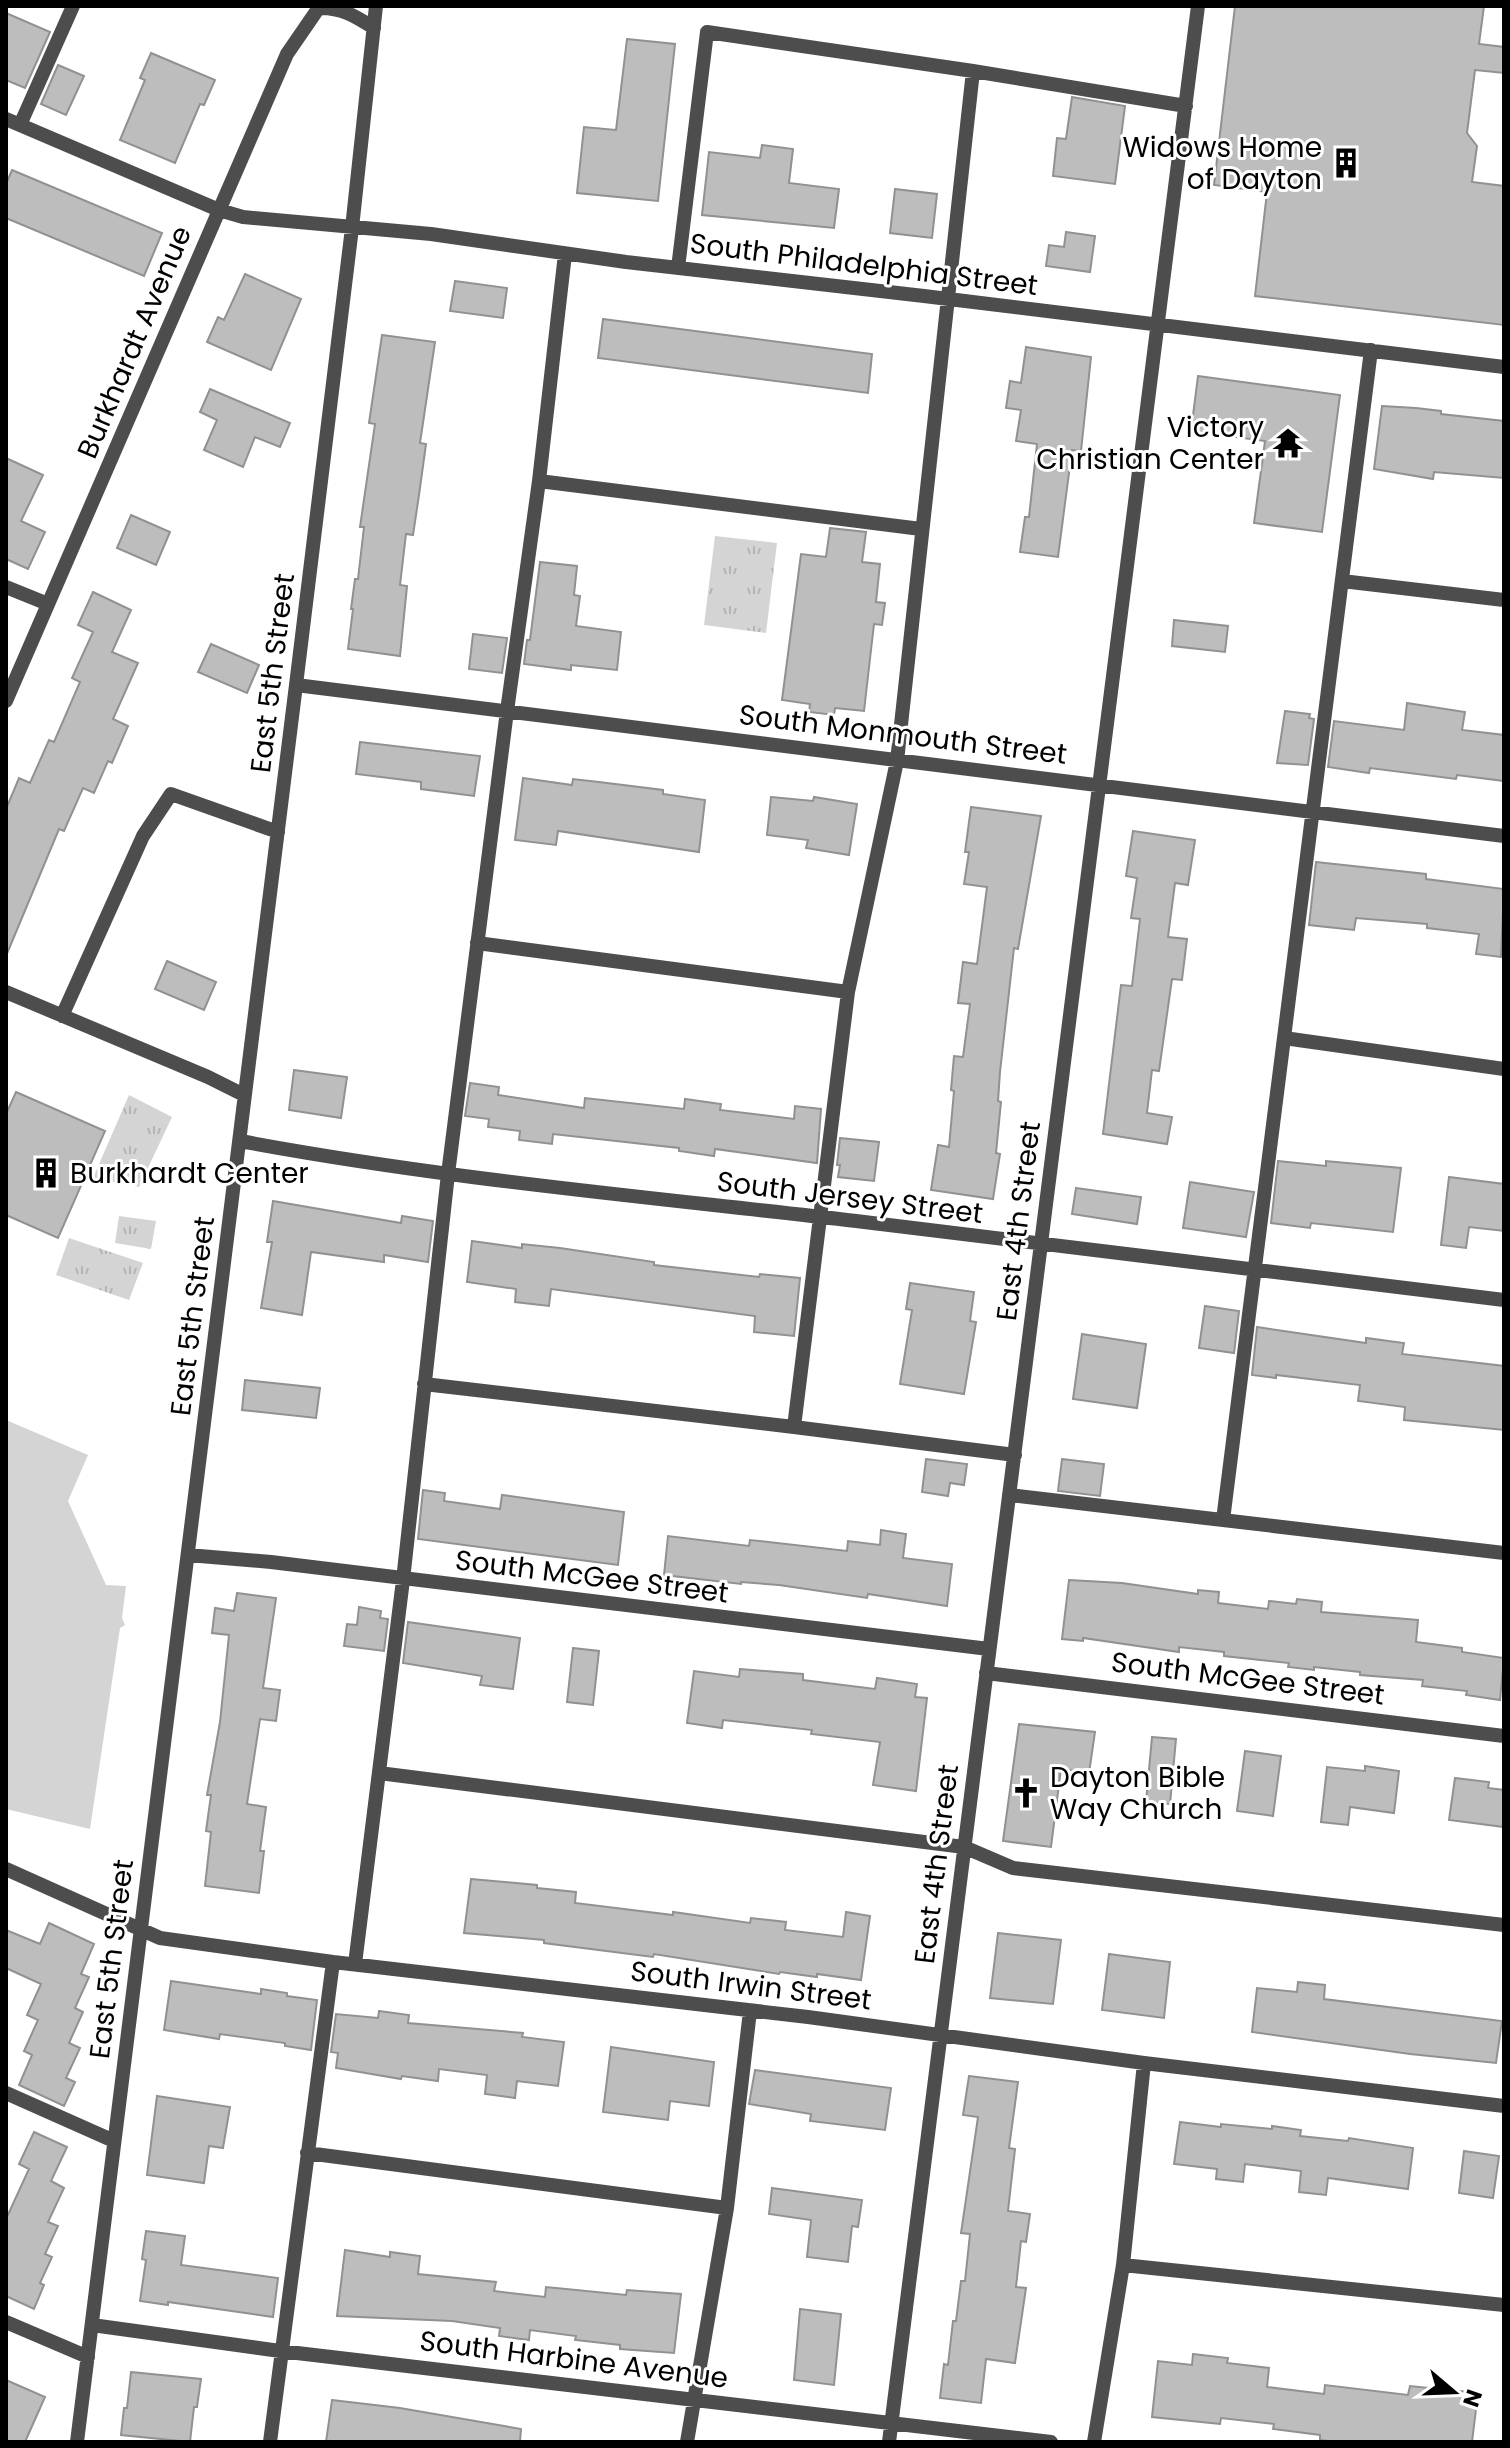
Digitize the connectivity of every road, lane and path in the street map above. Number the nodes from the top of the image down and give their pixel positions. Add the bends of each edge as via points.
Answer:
1 (73, 6) edge
2 (376, 6) edge
3 (1198, 6) edge
4 (319, 7) edge
5 (374, 28) junction
6 (973, 71) junction
7 (1186, 106) junction
8 (13, 122) edge
9 (219, 210) junction
10 (352, 228) junction
11 (565, 254) junction
12 (678, 268) junction
13 (946, 299) junction
14 (1156, 324) junction
15 (1371, 350) junction
16 (1504, 367) edge
17 (539, 481) junction
18 (921, 529) junction
19 (1342, 581) junction
20 (6, 587) edge
21 (1504, 600) edge
22 (48, 604) junction
23 (296, 685) junction
24 (6, 701) edge
25 (507, 711) junction
26 (897, 761) junction
27 (1100, 784) junction
28 (1313, 814) junction
29 (278, 832) junction
30 (1504, 836) edge
31 (477, 943) junction
32 (6, 992) edge
33 (848, 992) junction
34 (62, 1016) junction
35 (1284, 1038) junction
36 (1504, 1069) edge
37 (244, 1095) junction
38 (240, 1141) junction
39 (448, 1174) junction
40 (820, 1218) junction
41 (1040, 1245) junction
42 (1255, 1270) junction
43 (1504, 1300) edge
44 (424, 1384) junction
45 (794, 1427) junction
46 (1015, 1455) junction
47 (1009, 1495) junction
48 (1223, 1520) junction
49 (1504, 1553) edge
50 (188, 1555) junction
51 (403, 1580) junction
52 (989, 1649) junction
53 (986, 1673) junction
54 (1504, 1736) edge
55 (379, 1773) junction
56 (964, 1847) junction
57 (6, 1869) edge
58 (1504, 1925) edge
59 (141, 1932) junction
60 (333, 1962) junction
61 (355, 1964) junction
62 (750, 2011) junction
63 (941, 2035) junction
64 (1144, 2063) junction
65 (6, 2093) edge
66 (1504, 2106) edge
67 (114, 2141) junction
68 (307, 2153) junction
69 (727, 2208) junction
70 (1123, 2265) junction
71 (1504, 2305) edge
72 (6, 2322) edge
73 (92, 2325) junction
74 (280, 2351) junction
75 (88, 2357) junction
76 (693, 2399) junction
77 (891, 2422) junction
78 (77, 2442) edge
79 (270, 2442) edge
80 (687, 2442) edge
81 (889, 2442) edge
82 (1051, 2442) edge
83 (1094, 2442) edge

1 - 8 street
2 - 5 street, East 5th Street
3 - 7 street, East 4th Street
4 - 5 street via 342,10
4 - 9 street, Burkhardt Avenue via 287,54
5 - 10 street, East 5th Street
6 - 7 street
6 - 12 street via 707,32
6 - 13 street
7 - 14 street, East 4th Street
8 - 9 street, South Philadelphia Street
9 - 10 street, South Philadelphia Street
9 - 22 street, Burkhardt Avenue
10 - 11 street, South Philadelphia Street
10 - 23 street, East 5th Street
11 - 12 street, South Philadelphia Street
11 - 17 street
12 - 13 street, South Philadelphia Street
13 - 14 street, South Philadelphia Street
13 - 18 street
14 - 15 street, South Philadelphia Street
14 - 27 street, East 4th Street
15 - 16 street, South Philadelphia Street
15 - 19 street
17 - 18 street
17 - 25 street
18 - 26 street
19 - 21 street
19 - 28 street
20 - 22 street
22 - 24 street, Burkhardt Avenue
23 - 25 street, South Monmouth Street
23 - 29 street, East 5th Street
25 - 26 street, South Monmouth Street
25 - 31 street
26 - 27 street, South Monmouth Street
26 - 33 street
27 - 28 street, South Monmouth Street
27 - 41 street, East 4th Street
28 - 30 street, South Monmouth Street
28 - 35 street
29 - 34 street via 171,794 143,836
29 - 37 street, East 5th Street
31 - 33 street
31 - 39 street
32 - 34 street
33 - 40 street
34 - 37 street
35 - 36 street
35 - 42 street
37 - 38 street, East 5th Street
38 - 39 street, South Jersey Street
38 - 50 street, East 5th Street
39 - 40 street, South Jersey Street
39 - 44 street
40 - 41 street, South Jersey Street
40 - 45 street
41 - 42 street, South Jersey Street
41 - 46 street, East 4th Street
42 - 43 street, South Jersey Street
42 - 48 street
44 - 45 street
44 - 51 street
45 - 46 street
46 - 47 street, East 4th Street
47 - 48 street
47 - 52 street, East 4th Street
48 - 49 street
50 - 51 street, South McGee Street
50 - 59 street, East 5th Street
51 - 52 street, South McGee Street
51 - 55 street
52 - 53 street, East 4th Street
53 - 54 street, South McGee Street
53 - 56 street, East 4th Street
55 - 56 street
55 - 61 street
56 - 58 street via 1013,1868
56 - 63 street, East 4th Street
57 - 59 street, South Irwin Street
59 - 60 street, South Irwin Street
59 - 67 street, East 5th Street
60 - 61 street, South Irwin Street
60 - 68 street
61 - 62 street, South Irwin Street
62 - 63 street, South Irwin Street
62 - 69 street
63 - 64 street, South Irwin Street
63 - 77 street, East 4th Street
64 - 66 street, South Irwin Street
64 - 70 street
65 - 67 street
67 - 73 street, East 5th Street
68 - 69 street
68 - 74 street
69 - 76 street
70 - 71 street
70 - 83 street
72 - 75 street
73 - 74 street, South Harbine Avenue
73 - 75 street, East 5th Street
74 - 76 street, South Harbine Avenue
74 - 79 street
75 - 78 street, East 5th Street
76 - 77 street, South Harbine Avenue
76 - 80 street
77 - 81 street, East 4th Street
77 - 82 street, South Harbine Avenue

